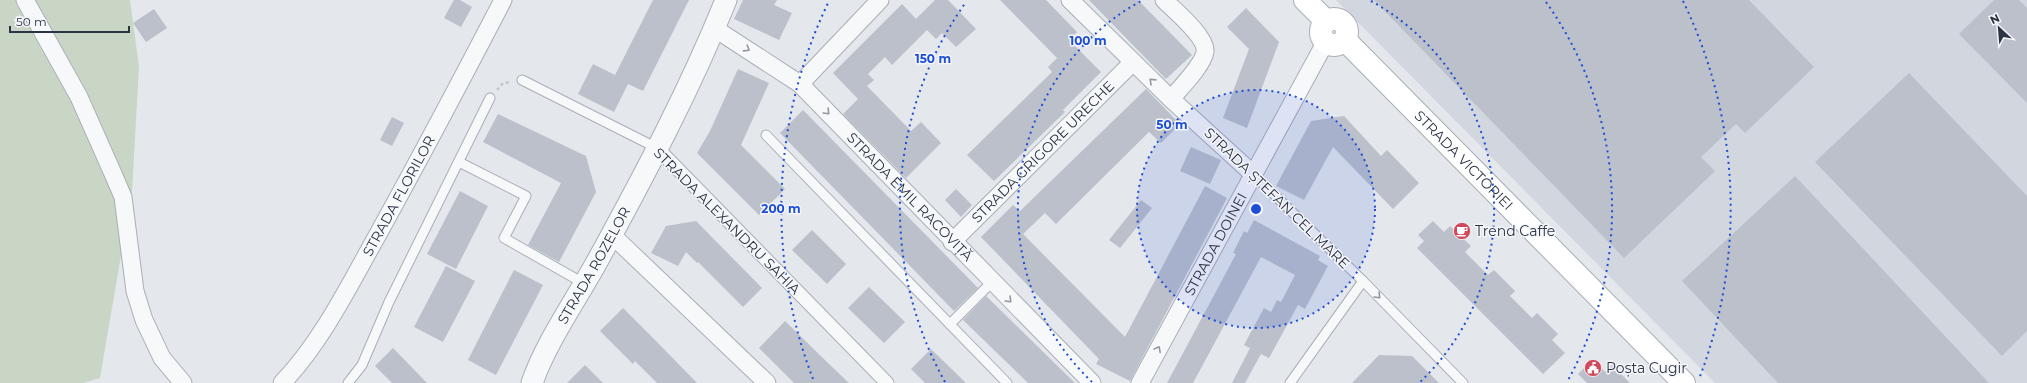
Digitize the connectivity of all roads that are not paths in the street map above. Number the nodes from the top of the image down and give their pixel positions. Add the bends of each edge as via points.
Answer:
1 (25, 0) edge
2 (503, 0) edge
3 (726, 0) edge
4 (880, 0) edge
5 (1164, 0) edge
6 (1305, 0) edge
7 (1072, 1) edge
8 (714, 28) junction
9 (1332, 35) junction
10 (1133, 62) junction
11 (522, 80) road end
12 (800, 84) junction
13 (490, 98) road end
14 (1171, 99) junction
15 (766, 135) dead end
16 (656, 148) junction
17 (459, 162) junction
18 (1253, 174) junction
19 (612, 235) junction
20 (952, 242) junction
21 (1363, 281) junction
22 (992, 282) junction
23 (585, 284) junction
24 (950, 324) junction
25 (1088, 381) edge
26 (533, 382) edge
27 (1681, 382) edge
28 (183, 383) edge
29 (282, 383) edge
30 (348, 383) edge
31 (767, 383) edge
32 (887, 383) edge
33 (1007, 383) edge
34 (1140, 383) edge
35 (1290, 383) edge
36 (1463, 383) edge

1 - 28 street via 79,97 114,176 123,198 135,291 144,320 162,358
2 - 29 street, STRADA FLORILOR via 338,306 294,370
3 - 8 street, STRADA ROZELOR
4 - 12 street
5 - 14 street via 1198,34 1205,45 1202,60
6 - 9 main road, STRADA VICTORIEI
7 - 10 street, STRADA ȘTEFAN CEL MARE
8 -> 12 street, STRADA EMIL RACOVIȚĂ
8 - 16 street, STRADA ROZELOR
9 - 18 street, STRADA DOINEI
9 - 27 main road, STRADA VICTORIEI
14 -> 10 street, STRADA ȘTEFAN CEL MARE
10 - 20 street, STRADA GRIGORE URECHE
11 - 16 lane, STRADA ALEXANDRU SAHIA
12 -> 20 street, STRADA EMIL RACOVIȚĂ
13 - 17 lane
14 - 18 street, STRADA ȘTEFAN CEL MARE
15 - 24 lane
16 - 19 street, STRADA ROZELOR
16 - 32 street, STRADA ALEXANDRU SAHIA
17 - 23 lane via 526,196 504,238
17 - 30 lane via 389,302 362,365
18 - 21 lane, STRADA ȘTEFAN CEL MARE
34 -> 18 street, STRADA DOINEI
19 - 23 street, STRADA ROZELOR
19 - 31 street
20 - 22 street, STRADA EMIL RACOVIȚĂ
21 - 35 lane
21 -> 36 lane, STRADA ȘTEFAN CEL MARE
22 - 24 lane
22 -> 25 street, STRADA EMIL RACOVIȚĂ
23 - 26 street, STRADA ROZELOR via 550,344
24 - 33 lane

